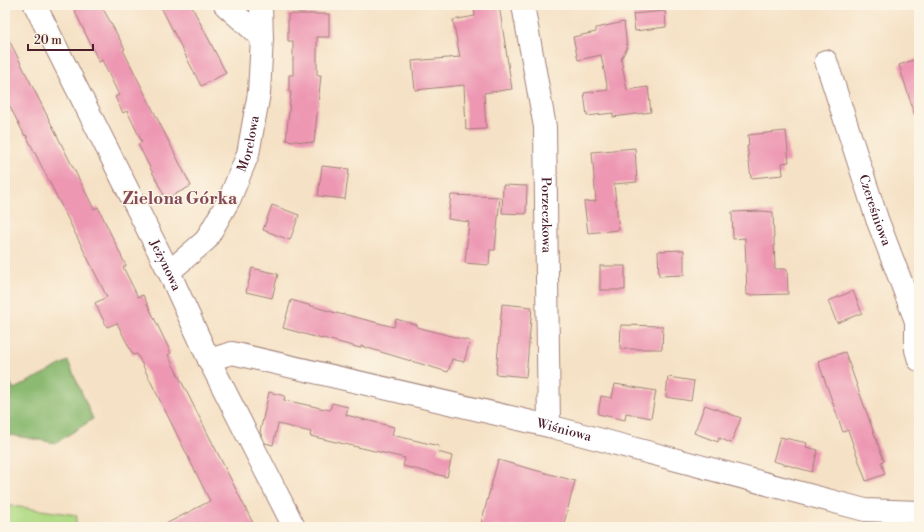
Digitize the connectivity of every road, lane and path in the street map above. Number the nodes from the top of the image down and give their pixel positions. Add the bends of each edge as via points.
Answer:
1 (35, 5) edge
2 (225, 5) edge
3 (261, 5) edge
4 (523, 5) edge
5 (262, 38) junction
6 (826, 61) dead end
7 (169, 272) junction
8 (209, 360) junction
9 (919, 360) edge
10 (549, 426) junction
11 (919, 512) edge
12 (294, 527) edge

1 - 7 street, Jeżynowa
2 - 5 street
3 - 5 street, Morelowa
4 - 10 street, Porzeczkowa via 545,127
5 - 7 street, Morelowa via 259,93 248,154 230,198 206,240
6 - 9 street, Czereśniowa via 877,219 916,321 916,350
7 - 8 street, Jeżynowa
8 - 10 street, Wiśniowa via 232,353
8 - 12 street, Jeżynowa
10 - 11 street, Wiśniowa via 865,510

